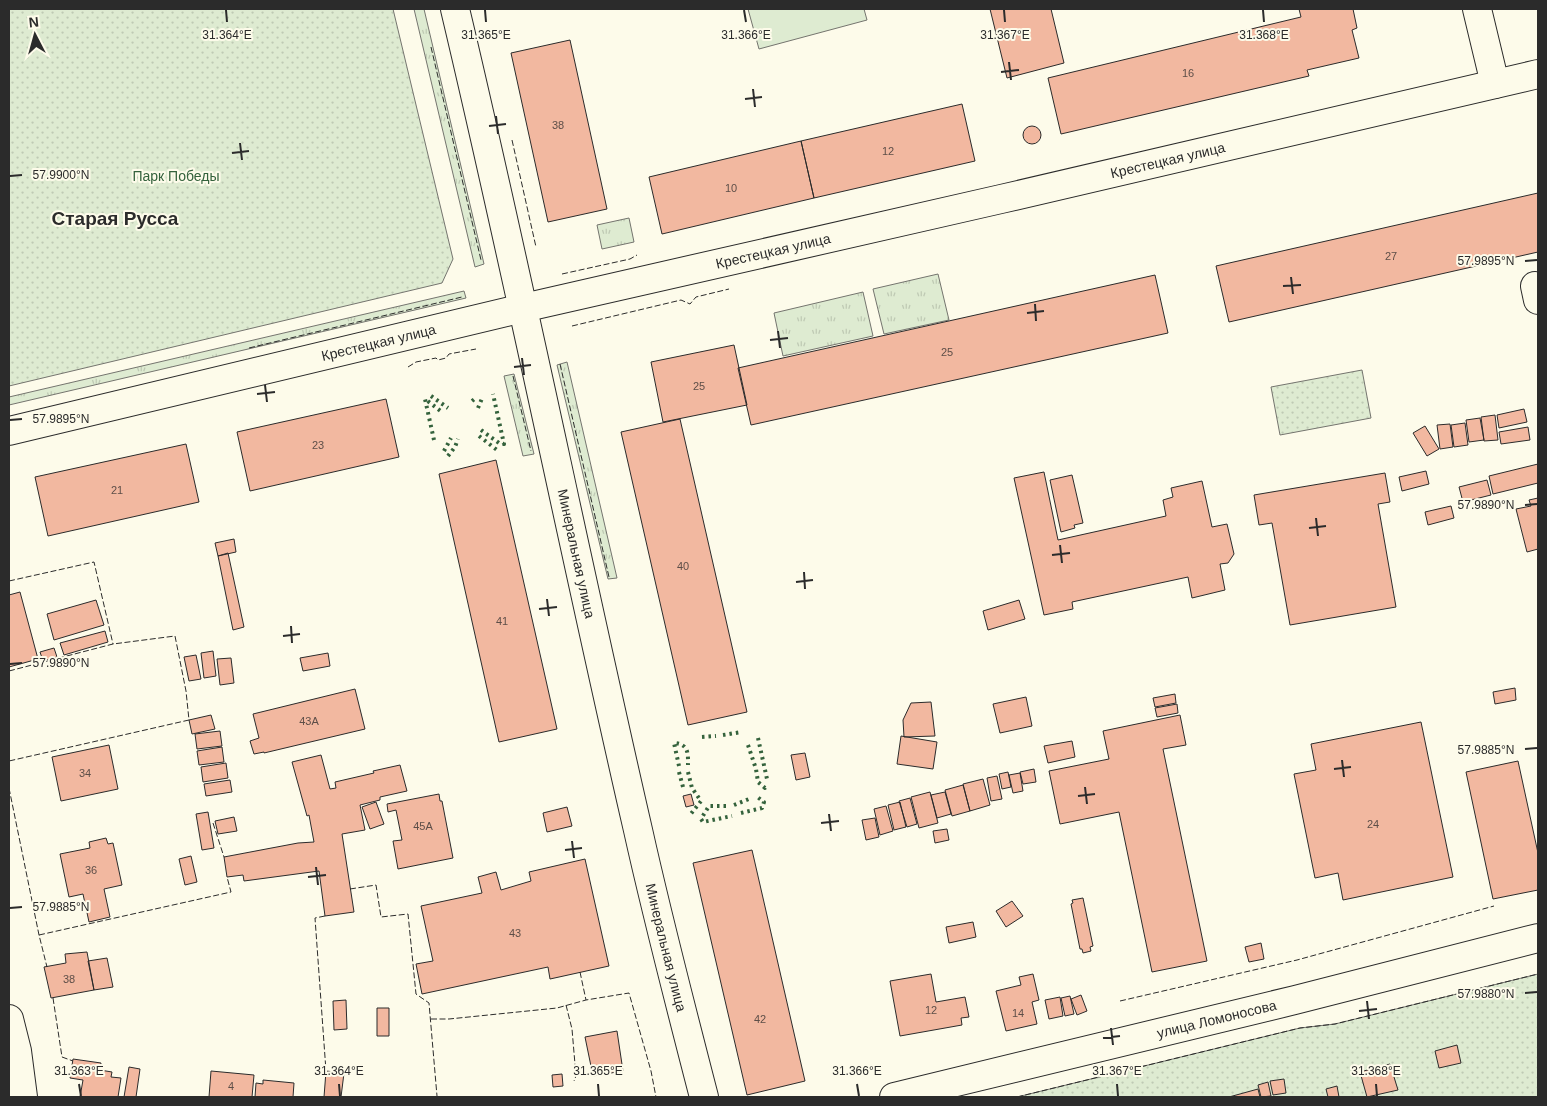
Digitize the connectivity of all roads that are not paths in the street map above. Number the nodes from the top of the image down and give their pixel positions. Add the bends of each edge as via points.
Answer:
1 (455, 9) edge
2 (1477, 9) edge
3 (1538, 74) edge
4 (1495, 84) junction
5 (523, 308) junction
6 (9, 431) edge
7 (1538, 938) edge
8 (9, 1018) edge
9 (23, 1097) edge
10 (704, 1097) edge
11 (894, 1097) edge

1 - 5 main road, Минеральная улица
2 - 4 main road
3 - 4 main road, Крестецкая улица
4 - 5 main road, Крестецкая улица
5 - 6 main road, Крестецкая улица
5 - 10 main road, Минеральная улица via 638,830
7 - 11 main road, улица Ломоносова
8 - 9 main road

